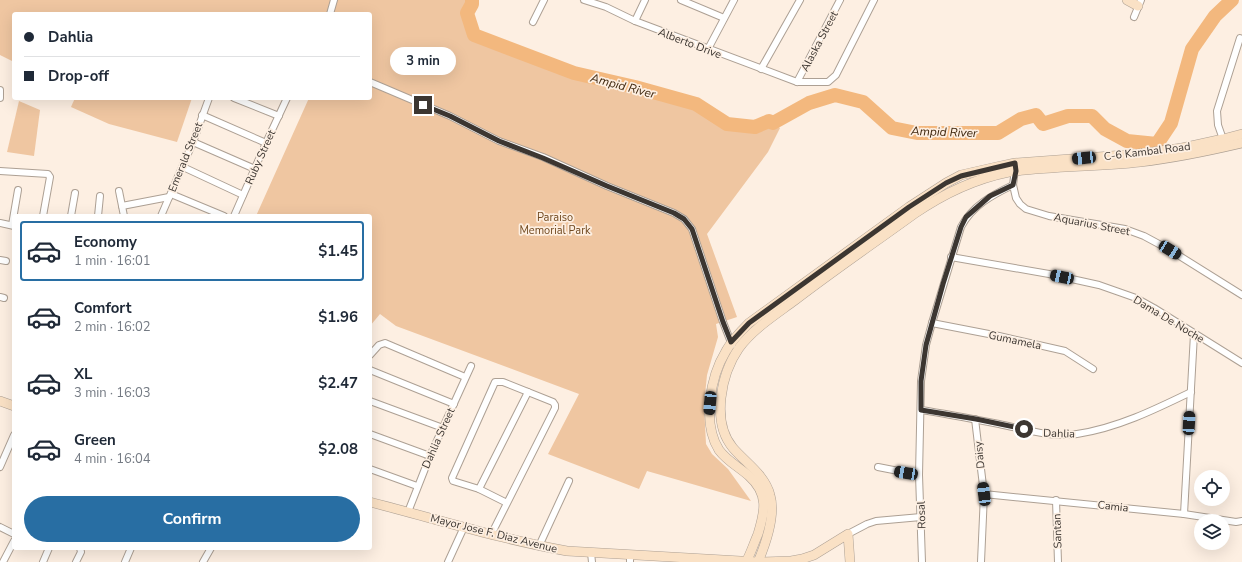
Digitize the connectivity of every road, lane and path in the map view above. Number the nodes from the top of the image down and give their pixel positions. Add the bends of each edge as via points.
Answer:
1 (334, 0) edge
2 (544, 0) edge
3 (584, 0) edge
4 (608, 0) edge
5 (646, 0) edge
6 (681, 0) edge
7 (734, 0) edge
8 (800, 0) edge
9 (840, 0) edge
10 (874, 0) edge
11 (1127, 0) edge
12 (1139, 3) edge
13 (606, 7) junction
14 (331, 12) edge
15 (1134, 17) dead end
16 (724, 18) junction
17 (635, 21) junction
18 (533, 22) dead end
19 (1240, 38) dead end
20 (708, 50) junction
21 (761, 69) junction
22 (797, 82) junction
23 (372, 83) edge
24 (0, 90) edge
25 (0, 98) edge
26 (208, 100) edge
27 (239, 100) edge
28 (286, 100) edge
29 (202, 115) junction
30 (279, 116) junction
31 (1242, 134) edge
32 (193, 142) junction
33 (266, 143) junction
34 (1224, 143) junction
35 (1242, 143) edge
36 (183, 167) junction
37 (1015, 167) junction
38 (255, 169) junction
39 (0, 171) edge
40 (1013, 185) junction
41 (18, 190) dead end
42 (119, 191) dead end
43 (75, 193) dead end
44 (170, 195) junction
45 (243, 195) junction
46 (100, 196) dead end
47 (122, 206) junction
48 (15, 214) edge
49 (43, 214) edge
50 (71, 214) edge
51 (98, 214) edge
52 (124, 214) edge
53 (162, 214) edge
54 (219, 214) edge
55 (235, 214) edge
56 (0, 223) edge
57 (12, 226) edge
58 (951, 257) junction
59 (1242, 295) edge
60 (932, 323) junction
61 (1194, 334) junction
62 (731, 342) junction
63 (372, 353) edge
64 (736, 353) junction
65 (1242, 363) edge
66 (471, 366) dead end
67 (1093, 369) dead end
68 (372, 371) edge
69 (465, 377) junction
70 (528, 392) junction
71 (1191, 392) junction
72 (0, 402) edge
73 (372, 402) edge
74 (454, 404) junction
75 (12, 405) edge
76 (921, 410) junction
77 (976, 419) junction
78 (443, 428) junction
79 (372, 435) edge
80 (12, 440) edge
81 (430, 456) junction
82 (0, 467) edge
83 (878, 467) dead end
84 (372, 470) edge
85 (919, 475) junction
86 (569, 481) dead end
87 (417, 486) junction
88 (479, 489) junction
89 (984, 494) junction
90 (1056, 500) junction
91 (372, 503) edge
92 (507, 503) junction
93 (408, 512) junction
94 (1184, 514) junction
95 (921, 517) junction
96 (1242, 521) edge
97 (0, 527) edge
98 (464, 528) junction
99 (12, 533) edge
100 (848, 534) junction
101 (492, 535) junction
102 (12, 545) edge
103 (539, 546) junction
104 (48, 550) edge
105 (80, 550) edge
106 (130, 550) edge
107 (210, 550) edge
108 (592, 557) edge
109 (630, 558) edge
110 (649, 558) edge
111 (747, 561) edge
112 (3, 562) edge
113 (43, 562) edge
114 (76, 562) edge
115 (125, 562) edge
116 (202, 562) edge
117 (448, 562) edge
118 (758, 562) edge
119 (850, 562) edge
120 (922, 562) edge
121 (981, 562) edge
122 (1058, 562) edge

1 - 14 street
2 - 18 street
3 - 13 street, Alberto Drive
4 - 13 street
5 - 17 street
6 - 16 street
7 - 16 street
8 - 21 street
9 - 22 street, Alaska Street
10 - 22 street, Alberto Drive via 836,75 828,82
11 - 12 main road
12 - 15 street
13 - 17 street, Alberto Drive
16 - 20 street
17 - 20 street, Alberto Drive
19 - 34 street via 1217,111 1218,125
20 - 21 street, Alberto Drive
21 - 22 street, Alberto Drive
23 - 62 street via 450,116 499,141 684,219 692,229
24 - 25 street
26 - 29 street, Emerald Street
27 - 30 street
28 - 30 street, Ruby Street
29 - 32 street, Emerald Street
29 - 33 street
30 - 33 street, Ruby Street
31 - 34 main road, C-6 Kambal Road
32 - 36 street, Emerald Street
32 - 38 street
33 - 38 street, Ruby Street
34 - 35 main road, C-6 Kambal Road
34 - 37 main road, C-6 Kambal Road
36 - 44 street, Emerald Street
36 - 45 street
37 - 40 street
37 - 62 main road, C-6 Kambal Road via 961,176 946,183 749,323
37 - 64 main road, C-6 Kambal Road via 949,192 930,202 774,316 750,336
38 - 45 street, Ruby Street
39 - 49 street via 48,174 50,177
40 - 58 street, Rosal via 990,196 966,217
40 - 59 street, Aquarius Street via 1016,198 1026,209 1049,216 1125,229 1144,236
41 - 48 street
42 - 47 street
43 - 50 street
44 - 47 street
44 - 53 street, Emerald Street
44 - 54 street
45 - 55 street, Ruby Street
46 - 51 street
47 - 52 street
56 - 57 street
58 - 60 street, Rosal
58 - 61 street, Dama De Noche via 1099,285 1136,298
60 - 67 street, Gumamela via 1065,351
60 - 76 street, Rosal via 921,381
61 - 65 street, Dama De Noche
61 - 71 street
62 - 64 street
62 - 111 main road, C-6 Kambal Road via 716,372 711,395 710,424 720,450 753,480 762,497 764,515
63 - 69 street via 379,345 385,344
64 - 118 main road, C-6 Kambal Road via 725,378 721,410 728,440 764,481 770,494 772,516
66 - 69 street, Dahlia Street
68 - 74 street
69 - 74 street, Dahlia Street
70 - 88 street
70 - 88 street via 503,382 495,382 452,478 453,481
70 - 92 street via 553,402 555,407
71 - 77 street, Dahlia via 1114,426 1076,434 1035,432
71 - 94 street
72 - 75 main road
73 - 78 street
74 - 78 street, Dahlia Street
76 - 77 street, Dahlia
76 - 85 street, Rosal
77 - 89 street, Daisy
78 - 81 street, Dahlia Street
79 - 81 street
80 - 82 street
81 - 87 street, Dahlia Street
83 - 85 street
84 - 87 street
85 - 95 street, Rosal
86 - 103 street
87 - 93 street, Dahlia Street
88 - 92 street
89 - 90 street, Camia
89 - 121 street, Daisy
90 - 94 street, Camia
90 - 122 street, Santan
91 - 93 main road, Mayor Jose F. Diaz Avenue
92 - 101 street
93 - 98 main road, Mayor Jose F. Diaz Avenue
94 - 96 street, Camia
95 - 100 street via 867,524
95 - 120 street, Rosal
97 - 99 street
98 - 101 main road, Mayor Jose F. Diaz Avenue
98 - 117 street
100 - 118 main road, Mayor Jose F. Diaz Avenue via 814,555 802,559
100 - 119 main road
101 - 103 main road, Mayor Jose F. Diaz Avenue
102 - 112 street
103 - 108 main road, Mayor Jose F. Diaz Avenue
104 - 113 street
105 - 114 street
106 - 115 street
107 - 116 street
108 - 109 main road, Mayor Jose F. Diaz Avenue
109 - 110 main road, Mayor Jose F. Diaz Avenue
110 - 111 main road, Mayor Jose F. Diaz Avenue
111 - 118 main road, Mayor Jose F. Diaz Avenue

